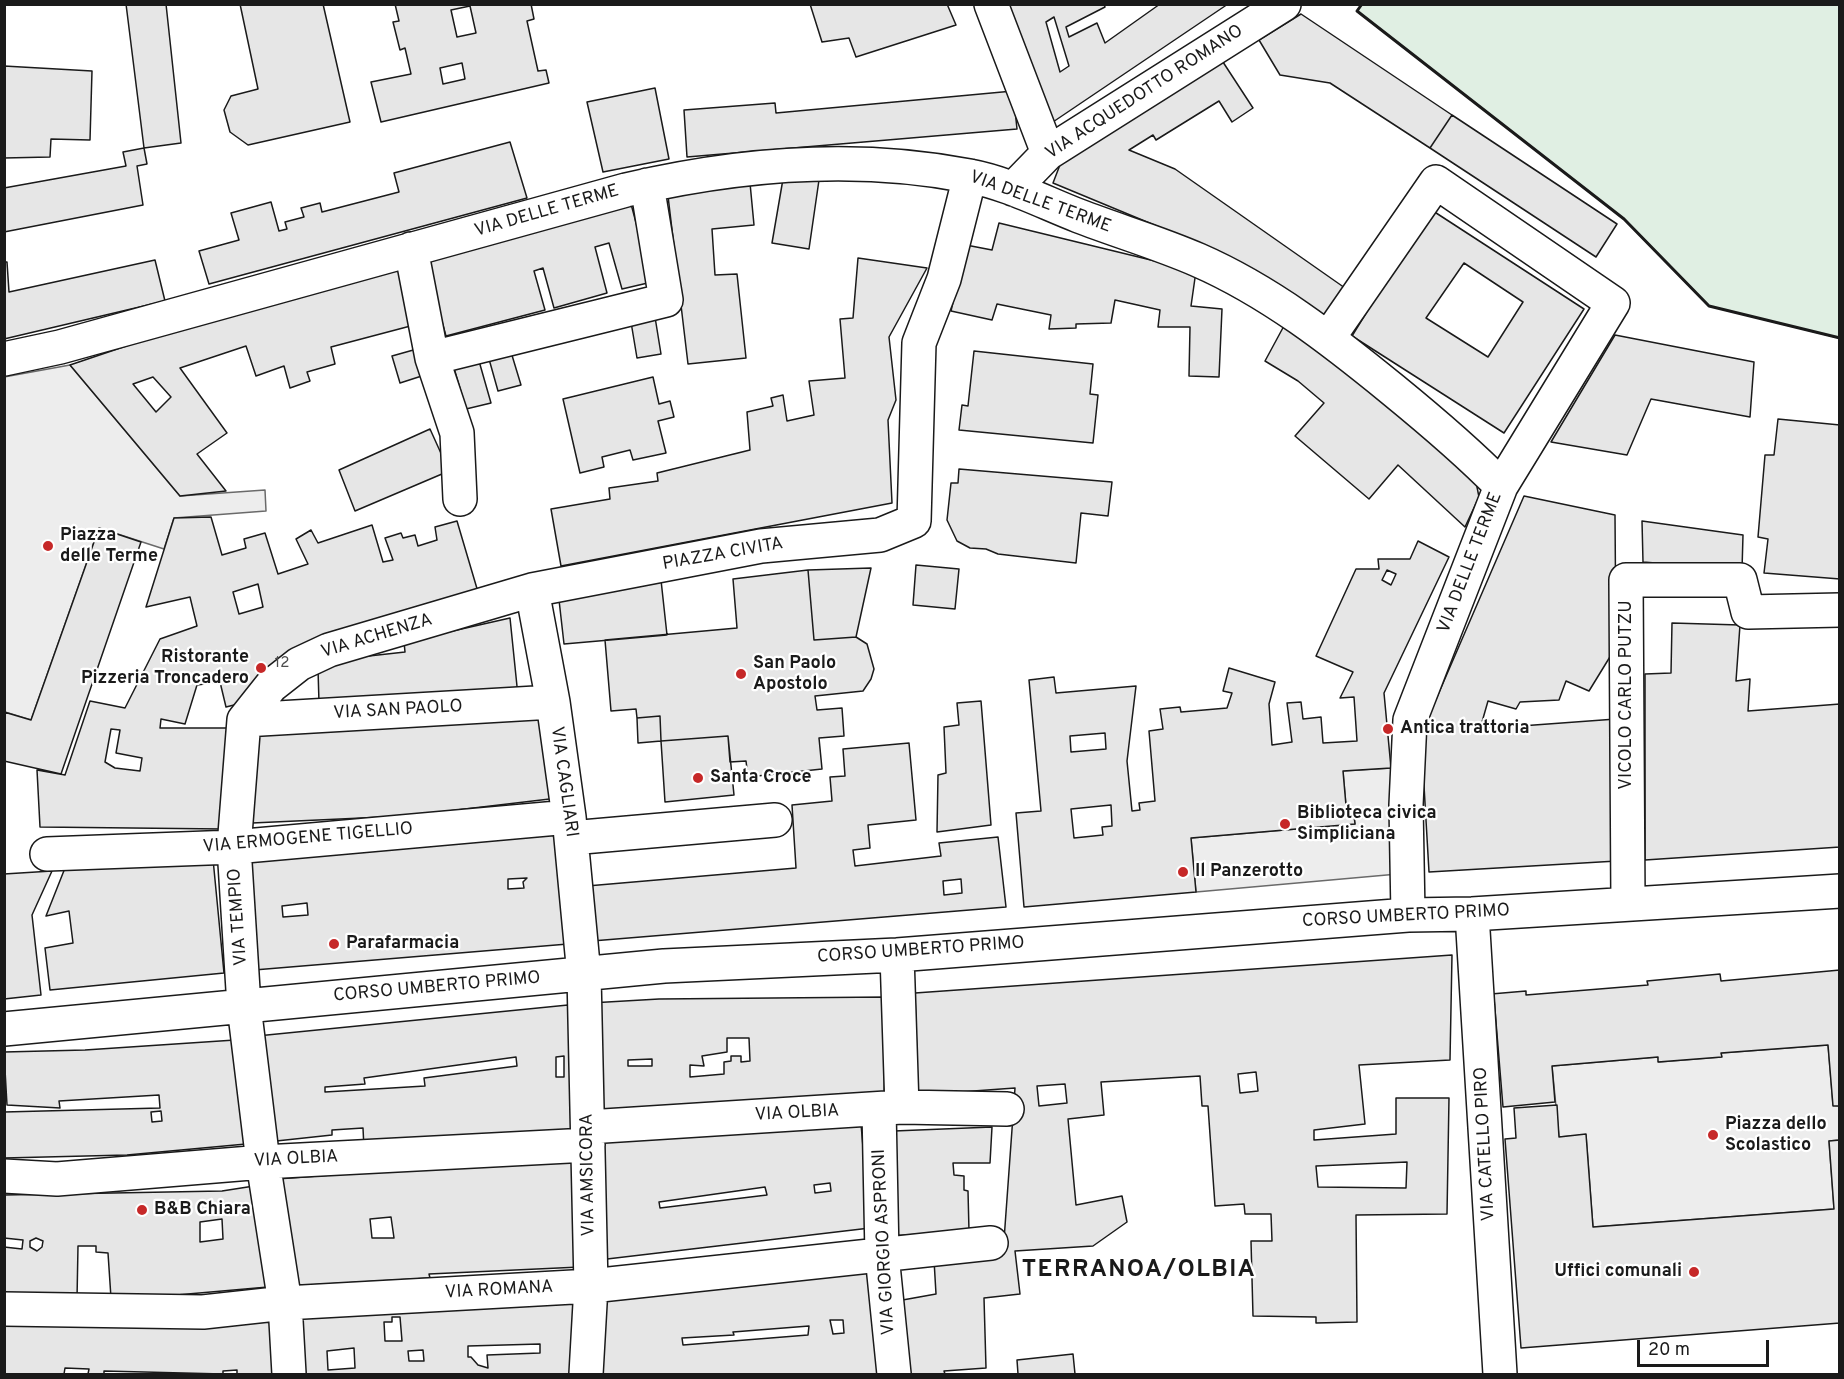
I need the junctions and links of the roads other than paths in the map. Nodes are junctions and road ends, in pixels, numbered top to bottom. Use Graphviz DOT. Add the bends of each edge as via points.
graph roads {
  1 [pos="991,4"];
  2 [pos="1284,4"];
  3 [pos="1048,153"];
  4 [pos="970,176"];
  5 [pos="647,185"];
  6 [pos="1013,189"];
  7 [pos="411,249"];
  8 [pos="1329,337"];
  9 [pos="432,358"];
  10 [pos="4,359"];
  11 [pos="1501,486"];
  12 [pos="460,499"];
  13 [pos="532,590"];
  14 [pos="1839,610"];
  15 [pos="553,702"];
  16 [pos="244,720"];
  17 [pos="775,820"];
  18 [pos="570,827"];
  19 [pos="234,847"];
  20 [pos="47,854"];
  21 [pos="1839,891"];
  22 [pos="1628,903"];
  23 [pos="1472,914"];
  24 [pos="1408,915"];
  25 [pos="897,955"];
  26 [pos="584,975"];
  27 [pos="244,1006"];
  28 [pos="4,1029"];
  29 [pos="890,1108"];
  30 [pos="1007,1109"];
  31 [pos="588,1136"];
  32 [pos="263,1162"];
  33 [pos="4,1176"];
  34 [pos="991,1243"];
  35 [pos="882,1254"];
  36 [pos="591,1286"];
  37 [pos="285,1303"];
  38 [pos="4,1309"];
  39 [pos="289,1374"];
  40 [pos="586,1374"];
  41 [pos="894,1374"];
  42 [pos="1500,1374"];
  1 -- 3 [label="street"];
  2 -- 3 [label="street, VIA ACQUEDOTTO ROMANO"];
  3 -- 6 [label="street, VIA ACQUEDOTTO ROMANO"];
  4 -- 5 [label="street, VIA DELLE TERME" via="879,165 766,167 693,174"];
  4 -- 6 [label="street, VIA DELLE TERME"];
  4 -- 13 [label="street, PIAZZA CIVITA" via="944,279 919,343 914,520 880,535 761,546"];
  5 -- 7 [label="street, VIA DELLE TERME"];
  5 -- 9 [label="street" via="666,300"];
  6 -- 8 [label="street, VIA DELLE TERME" via="1199,261"];
  7 -- 9 [label="street"];
  7 -- 10 [label="street, VIA DELLE TERME" via="60,347"];
  8 -- 11 [label="street, VIA DELLE TERME" via="1464,449"];
  8 -- 11 [label="street" via="1436,182 1613,303"];
  9 -- 12 [label="street" via="457,433"];
  11 -- 24 [label="street, VIA DELLE TERME" via="1410,720 1406,805"];
  13 -- 15 [label="street, VIA CAGLIARI"];
  13 -- 16 [label="street, VIA ACHENZA" via="329,650 299,664 271,686"];
  14 -- 22 [label="street, VICOLO CARLO PUTZU" via="1748,612 1740,580 1626,580"];
  15 -- 16 [label="street, VIA SAN PAOLO"];
  15 -- 18 [label="street, VIA CAGLIARI"];
  16 -- 19 [label="street, VIA TEMPIO"];
  17 -- 18 [label="street, VIA ERMOGENE TIGELLIO"];
  18 -- 19 [label="street, VIA ERMOGENE TIGELLIO"];
  18 -- 26 [label="street, VIA CAGLIARI"];
  19 -- 20 [label="street, VIA ERMOGENE TIGELLIO"];
  19 -- 27 [label="street, VIA TEMPIO"];
  21 -- 22 [label="street, CORSO UMBERTO PRIMO"];
  22 -- 23 [label="street, CORSO UMBERTO PRIMO"];
  23 -- 24 [label="street, CORSO UMBERTO PRIMO"];
  23 -- 42 [label="street, VIA CATELLO PIRO"];
  24 -- 25 [label="street, CORSO UMBERTO PRIMO"];
  25 -- 26 [label="street, CORSO UMBERTO PRIMO" via="664,966"];
  25 -- 29 [label="street, VIA GIORGIO ASPRONI"];
  26 -- 27 [label="street, CORSO UMBERTO PRIMO"];
  26 -- 31 [label="street, VIA AMSICORA"];
  27 -- 28 [label="street, CORSO UMBERTO PRIMO"];
  27 -- 32 [label="street, VIA TEMPIO"];
  29 -- 30 [label="street, VIA OLBIA"];
  29 -- 31 [label="street, VIA OLBIA"];
  29 -- 35 [label="street, VIA GIORGIO ASPRONI"];
  31 -- 32 [label="street, VIA OLBIA"];
  31 -- 36 [label="street, VIA AMSICORA"];
  32 -- 33 [label="street, VIA OLBIA" via="57,1179"];
  32 -- 37 [label="street, VIA TEMPIO"];
  34 -- 35 [label="street, VIA ROMANA"];
  35 -- 36 [label="street, VIA ROMANA"];
  35 -- 41 [label="street, VIA GIORGIO ASPRONI"];
  36 -- 37 [label="street, VIA ROMANA"];
  36 -- 40 [label="street, VIA AMSICORA"];
  37 -- 38 [label="street, VIA ROMANA" via="203,1312"];
  37 -- 39 [label="street, VIA TEMPIO"];
}
